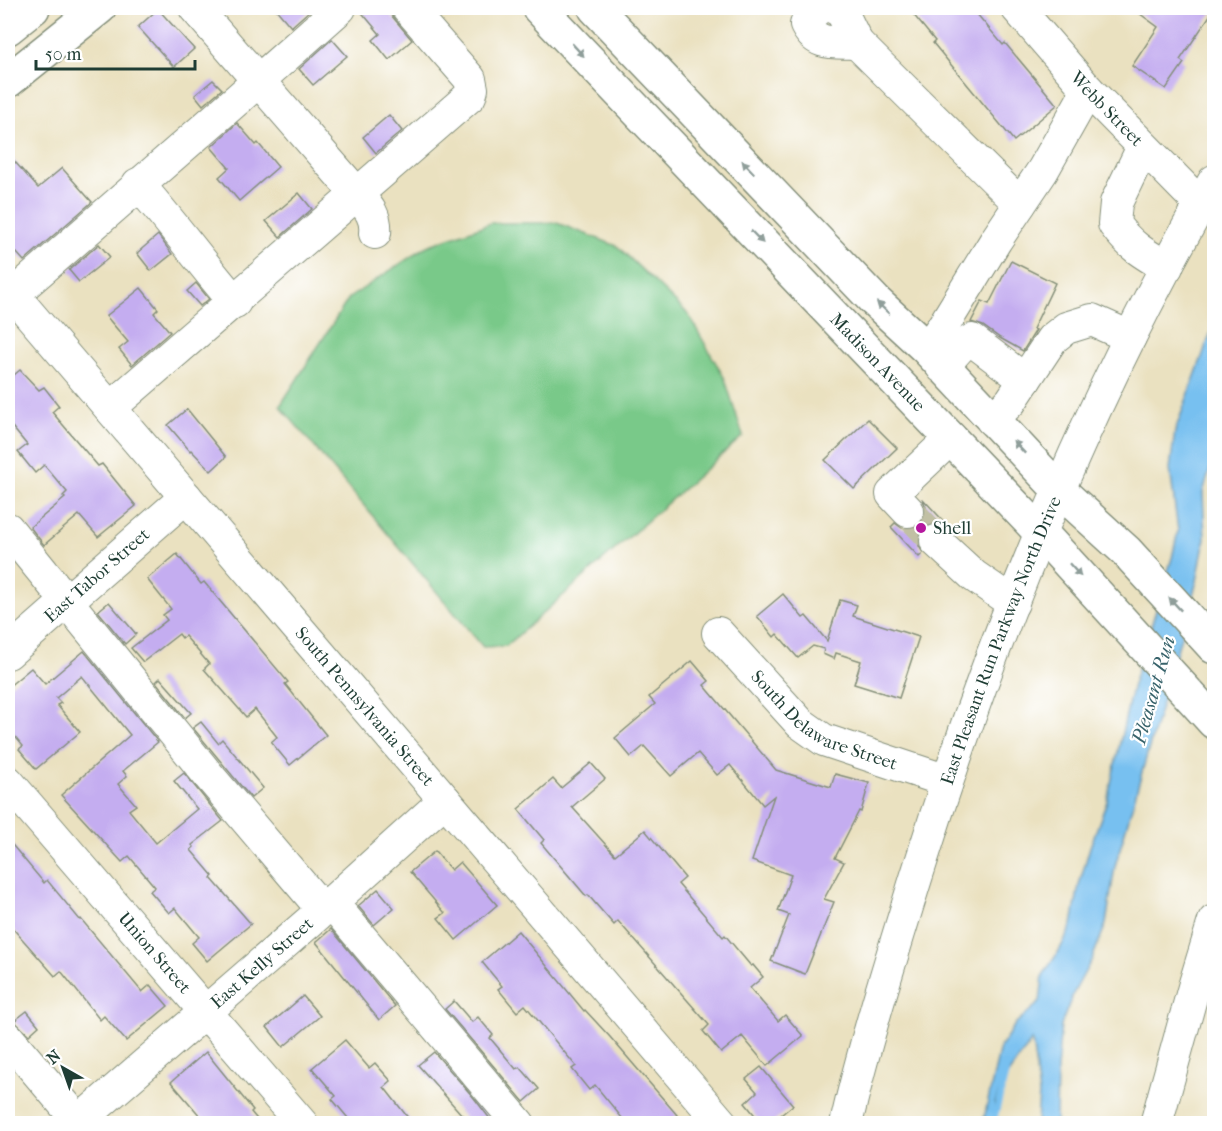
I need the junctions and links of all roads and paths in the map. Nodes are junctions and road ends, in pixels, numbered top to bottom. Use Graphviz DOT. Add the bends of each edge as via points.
graph roads {
  1 [pos="33,8"];
  2 [pos="99,8"];
  3 [pos="195,8"];
  4 [pos="340,8"];
  5 [pos="408,8"];
  6 [pos="539,8"];
  7 [pos="595,8"];
  8 [pos="819,8"];
  9 [pos="835,8"];
  10 [pos="1017,8"];
  11 [pos="8,28"];
  12 [pos="857,43"];
  13 [pos="8,81"];
  14 [pos="258,81"];
  15 [pos="1088,90"];
  16 [pos="1143,147"];
  17 [pos="138,184"];
  18 [pos="1208,193"];
  19 [pos="357,194"];
  20 [pos="1020,204"];
  21 [pos="375,233"];
  22 [pos="1167,267"];
  23 [pos="9,294"];
  24 [pos="235,302"];
  25 [pos="1130,337"];
  26 [pos="934,358"];
  27 [pos="1025,380"];
  28 [pos="110,408"];
  29 [pos="993,420"];
  30 [pos="951,438"];
  31 [pos="1059,490"];
  32 [pos="186,496"];
  33 [pos="903,508"];
  34 [pos="8,529"];
  35 [pos="1041,533"];
  36 [pos="938,545"];
  37 [pos="68,601"];
  38 [pos="1013,603"];
  39 [pos="718,633"];
  40 [pos="1215,647"];
  41 [pos="8,654"];
  42 [pos="1209,716"];
  43 [pos="947,781"];
  44 [pos="8,782"];
  45 [pos="445,800"];
  46 [pos="327,906"];
  47 [pos="1215,921"];
  48 [pos="205,1011"];
  49 [pos="8,1038"];
  50 [pos="78,1123"];
  51 [pos="302,1124"];
  52 [pos="519,1124"];
  53 [pos="722,1124"];
  54 [pos="846,1124"];
  55 [pos="1156,1124"];
  1 -- 11 [label="main road"];
  2 -- 13 [label="main road"];
  3 -- 14 [label="street"];
  4 -- 14 [label="street"];
  5 -- 19 [label="street" via="470,79 472,89 470,96"];
  6 -- 30 [label="main road, Madison Avenue, one-way"];
  26 -- 7 [label="main road, one-way"];
  8 -- 12 [label="street" via="809,16 807,25 812,36 823,41"];
  9 -- 12 [label="street" via="842,12"];
  10 -- 15 [label="street, Webb Street"];
  12 -- 20 [label="street"];
  14 -- 17 [label="street"];
  14 -- 19 [label="street"];
  15 -- 16 [label="street, Webb Street"];
  15 -- 20 [label="street"];
  16 -- 18 [label="street, Webb Street"];
  16 -- 22 [label="street" via="1116,202 1114,224 1126,241"];
  17 -- 23 [label="street"];
  17 -- 24 [label="street"];
  18 -- 22 [label="street, East Pleasant Run Parkway North Drive"];
  19 -- 21 [label="street" via="372,212"];
  19 -- 24 [label="street"];
  20 -- 26 [label="street" via="942,328"];
  22 -- 25 [label="street, East Pleasant Run Parkway North Drive"];
  23 -- 28 [label="street, South Pennsylvania Street"];
  24 -- 28 [label="street"];
  25 -- 27 [label="street" via="1092,320 1066,328 1052,339"];
  25 -- 31 [label="street, East Pleasant Run Parkway North Drive"];
  26 -- 27 [label="street" via="972,340"];
  26 -- 29 [label="main road"];
  27 -- 29 [label="street"];
  28 -- 32 [label="street, South Pennsylvania Street"];
  31 -- 29 [label="main road, one-way"];
  30 -- 33 [label="street"];
  30 -- 35 [label="main road, Madison Avenue"];
  31 -- 35 [label="street, East Pleasant Run Parkway North Drive"];
  40 -- 31 [label="main road, one-way" via="1126,551"];
  32 -- 37 [label="street, East Tabor Street"];
  32 -- 45 [label="street, South Pennsylvania Street"];
  34 -- 37 [label="street"];
  35 -- 38 [label="street, East Pleasant Run Parkway North Drive"];
  35 -- 42 [label="main road, Madison Avenue, one-way"];
  36 -- 38 [label="street"];
  37 -- 41 [label="street, East Tabor Street"];
  37 -- 46 [label="street" via="209,776"];
  38 -- 43 [label="street, East Pleasant Run Parkway North Drive"];
  39 -- 43 [label="street, South Delaware Street" via="800,723 824,740"];
  43 -- 54 [label="street, East Pleasant Run Parkway North Drive" via="894,947"];
  44 -- 48 [label="street, Union Street"];
  45 -- 46 [label="street, East Kelly Street"];
  45 -- 53 [label="street, South Pennsylvania Street"];
  46 -- 48 [label="street, East Kelly Street"];
  46 -- 52 [label="street"];
  47 -- 55 [label="street"];
  48 -- 50 [label="street, East Kelly Street"];
  48 -- 51 [label="street, Union Street"];
  49 -- 50 [label="street"];
}
